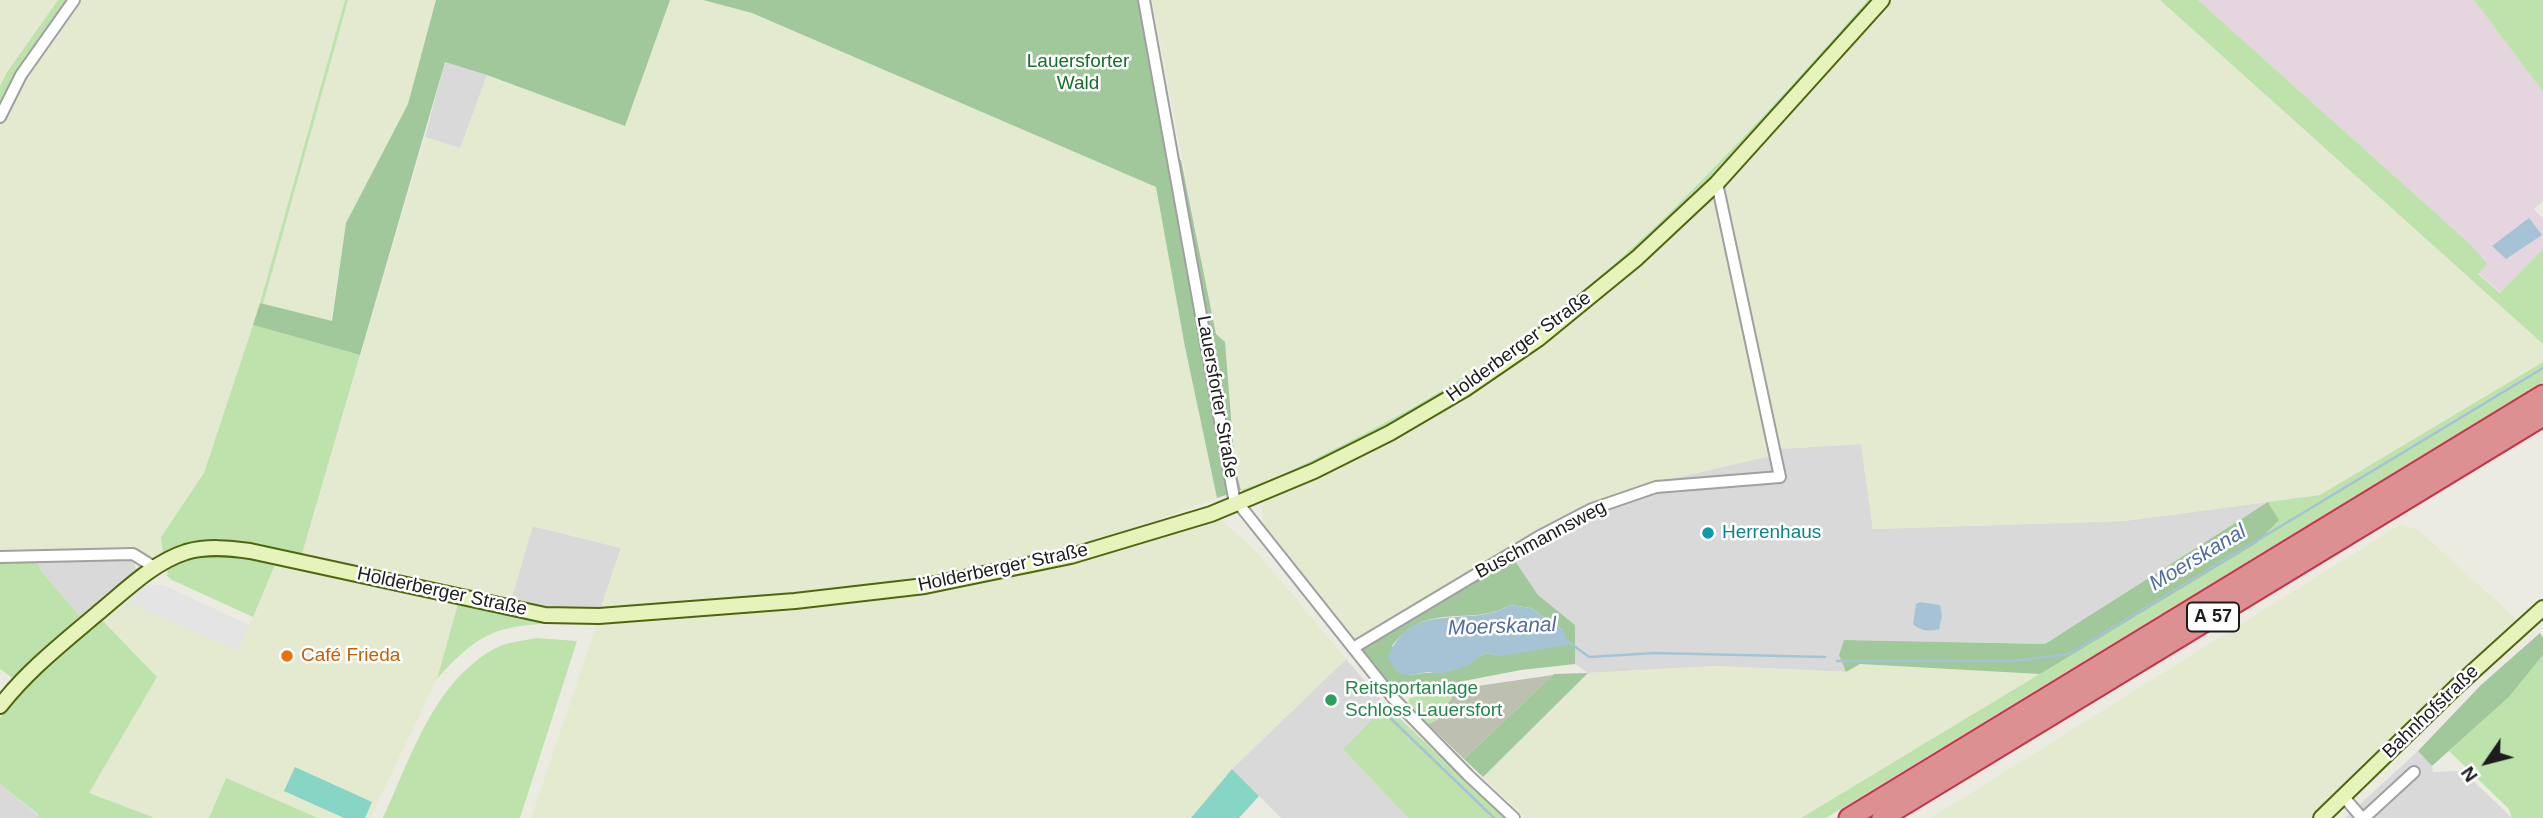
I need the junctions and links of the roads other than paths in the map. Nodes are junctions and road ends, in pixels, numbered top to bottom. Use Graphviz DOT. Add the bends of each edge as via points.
graph roads {
  1 [pos="74,0"];
  2 [pos="1144,0"];
  3 [pos="1882,0"];
  4 [pos="0,117"];
  5 [pos="1717,183"];
  6 [pos="2543,395"];
  7 [pos="2543,416"];
  8 [pos="1239,504"];
  9 [pos="0,557"];
  10 [pos="154,567"];
  11 [pos="2543,608"];
  12 [pos="1353,648"];
  13 [pos="0,706"];
  14 [pos="2414,772"];
  15 [pos="2343,796"];
  16 [pos="1514,818"];
  17 [pos="1849,818"];
  18 [pos="1882,818"];
  19 [pos="2321,818"];
  20 [pos="2362,818"];
  1 -- 4 [label="street" via="21,75"];
  2 -- 8 [label="street, Lauersforter Straße" via="1234,498"];
  3 -- 5 [label="main road, Holderberger Straße"];
  5 -- 8 [label="main road, Holderberger Straße" via="1588,299 1492,370 1390,433"];
  5 -- 12 [label="street, Buschmannsweg" via="1780,477 1656,487 1592,509"];
  6 -- 17 [label="highway, A 57"];
  7 -- 18 [label="highway, A 57"];
  8 -- 10 [label="main road, Holderberger Straße" via="1071,556 925,586 599,616 545,615 225,548 183,553"];
  8 -- 12 [label="street, Lauersforter Straße"];
  9 -- 10 [label="street" via="133,554"];
  10 -- 13 [label="main road, Holderberger Straße" via="37,666"];
  11 -- 15 [label="main road, Bahnhofstraße"];
  12 -- 16 [label="street, Lauersforter Straße" via="1393,698"];
  14 -- 20 [label="street"];
  15 -- 19 [label="main road, Bahnhofstraße"];
  15 -- 20 [label="street"];
}
